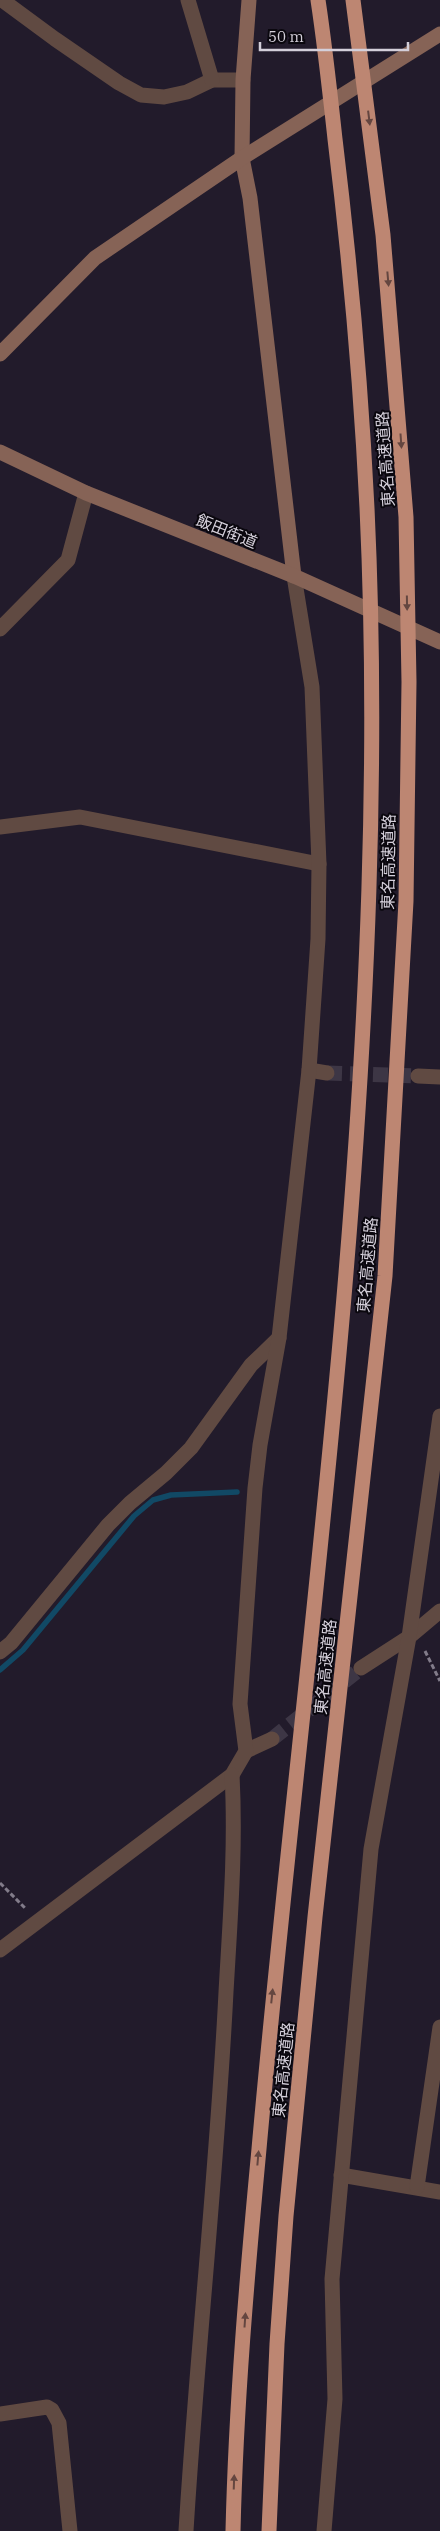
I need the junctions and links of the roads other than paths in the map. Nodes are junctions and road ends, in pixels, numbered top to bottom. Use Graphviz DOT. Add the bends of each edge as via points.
graph roads {
  1 [pos="2,0"];
  2 [pos="188,0"];
  3 [pos="249,0"];
  4 [pos="318,0"];
  5 [pos="353,0"];
  6 [pos="440,34"];
  7 [pos="212,80"];
  8 [pos="244,80"];
  9 [pos="242,158"];
  10 [pos="0,354"];
  11 [pos="0,452"];
  12 [pos="86,493"];
  13 [pos="294,576"];
  14 [pos="0,629"];
  15 [pos="440,642"];
  16 [pos="0,827"];
  17 [pos="320,864"];
  18 [pos="309,1070"];
  19 [pos="328,1073"];
  20 [pos="418,1076"];
  21 [pos="440,1077"];
  22 [pos="280,1338"];
  23 [pos="440,1416"];
  24 [pos="440,1611"];
  25 [pos="409,1637"];
  26 [pos="0,1652"];
  27 [pos="361,1668"];
  28 [pos="272,1739"];
  29 [pos="246,1751"];
  30 [pos="232,1775"];
  31 [pos="0,1950"];
  32 [pos="440,2027"];
  33 [pos="340,2175"];
  34 [pos="418,2187"];
  35 [pos="440,2192"];
  36 [pos="440,2204"];
  37 [pos="0,2414"];
  38 [pos="70,2531"];
  39 [pos="186,2531"];
  40 [pos="233,2531"];
  41 [pos="270,2531"];
  42 [pos="324,2531"];
  1 -- 7 [label="street" via="119,83 141,95 164,97 187,92"];
  2 -- 7 [label="street"];
  3 -- 8 [label="street"];
  40 -- 4 [label="highway, 東名高速道路, one-way" via="251,2235 272,2000 346,1273 359,1096 368,899 372,681 366,484 347,238"];
  5 -- 41 [label="highway, 東名高速道路, one-way" via="384,244 406,517 409,682 406,901 385,1276 287,2206 277,2344"];
  6 -- 9 [label="street"];
  7 -- 8 [label="street"];
  8 -- 9 [label="street"];
  9 -- 10 [label="street" via="95,258"];
  9 -- 13 [label="street" via="250,198"];
  11 -- 12 [label="street, 飯田街道"];
  12 -- 13 [label="street, 飯田街道"];
  12 -- 14 [label="street" via="68,560"];
  13 -- 15 [label="street, 飯田街道"];
  13 -- 17 [label="street" via="312,687"];
  16 -- 17 [label="street" via="80,817"];
  17 -- 18 [label="street"];
  18 -- 19 [label="street"];
  18 -- 22 [label="street"];
  20 -- 21 [label="street"];
  22 -- 26 [label="street" via="251,1365 191,1448 108,1525 11,1644"];
  22 -- 29 [label="street" via="255,1488 240,1704"];
  23 -- 25 [label="street"];
  24 -- 25 [label="street"];
  25 -- 27 [label="street"];
  25 -- 33 [label="street" via="372,1849"];
  28 -- 29 [label="street"];
  29 -- 30 [label="street"];
  30 -- 31 [label="street"];
  30 -- 39 [label="street" via="221,2102 193,2413"];
  32 -- 34 [label="street"];
  33 -- 34 [label="street"];
  33 -- 42 [label="street" via="332,2279 335,2399"];
  34 -- 35 [label="street"];
  34 -- 36 [label="street"];
  37 -- 38 [label="street" via="47,2407 56,2415"];
}
